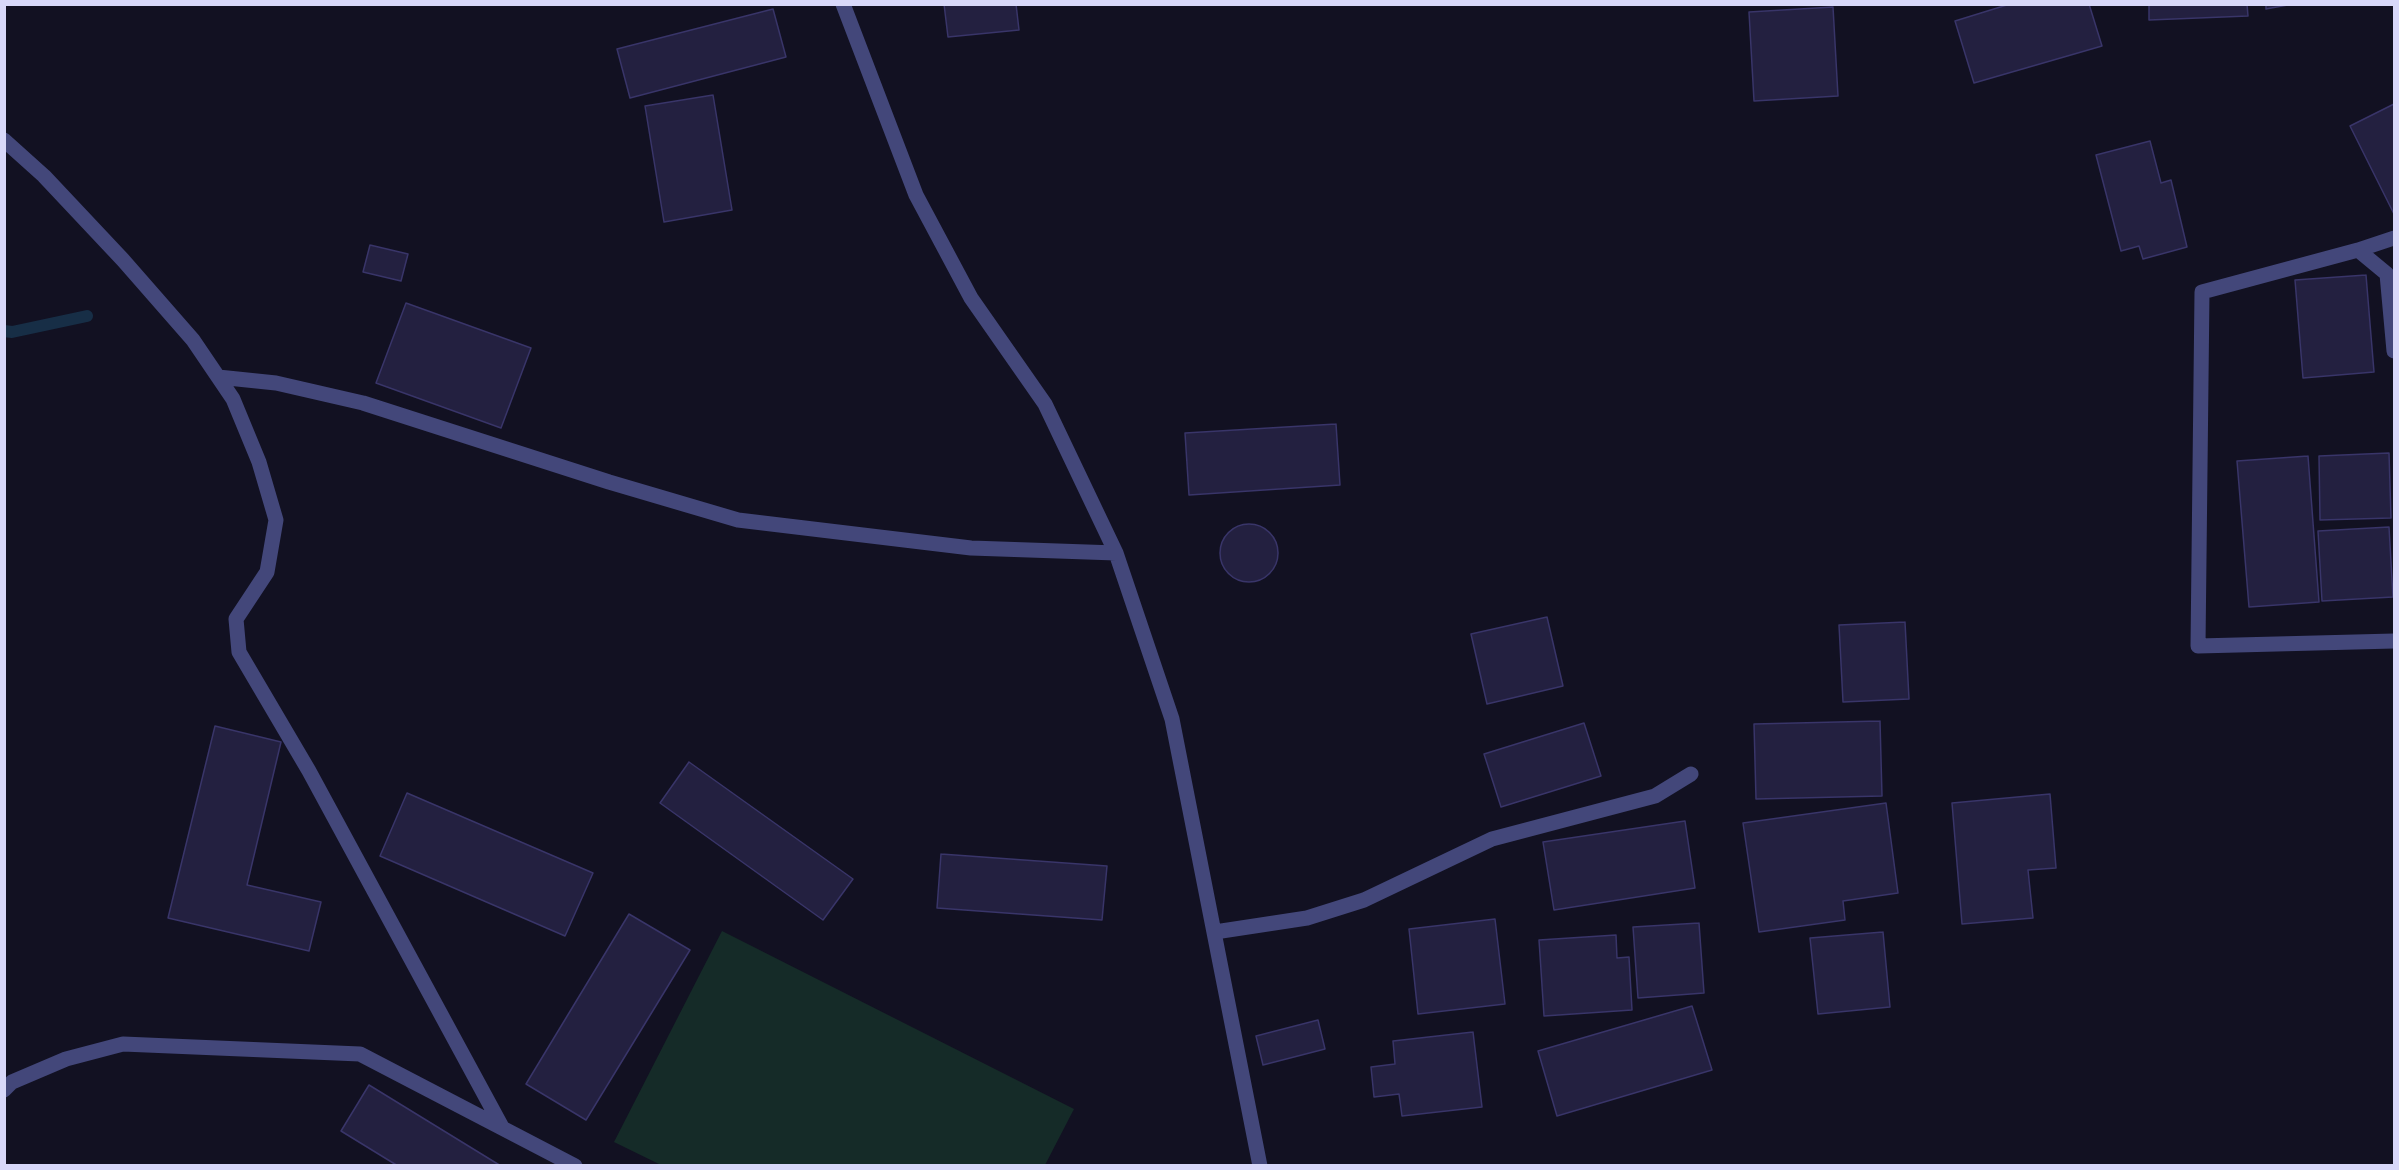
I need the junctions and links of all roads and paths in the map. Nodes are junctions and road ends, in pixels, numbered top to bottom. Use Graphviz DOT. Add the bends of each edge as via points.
graph roads {
  1 [pos="843,4"];
  2 [pos="4,140"];
  3 [pos="2394,238"];
  4 [pos="2358,250"];
  5 [pos="2394,351"];
  6 [pos="218,378"];
  7 [pos="1116,553"];
  8 [pos="2394,641"];
  9 [pos="1691,774"];
  10 [pos="1215,932"];
  11 [pos="4,1090"];
  12 [pos="502,1127"];
  13 [pos="1258,1159"];
  14 [pos="575,1166"];
  15 [pos="1246,1166"];
  1 -- 7 [label="street" via="916,195 971,298 1045,404"];
  2 -- 6 [label="street" via="44,176 123,260 193,340"];
  3 -- 4 [label="street"];
  4 -- 5 [label="street" via="2387,274"];
  4 -- 8 [label="street" via="2202,292 2198,646"];
  6 -- 7 [label="street" via="276,382 363,403 738,520 971,548"];
  6 -- 12 [label="street" via="242,420 276,520 267,572 236,618 238,652 309,771"];
  7 -- 10 [label="street" via="1172,719"];
  9 -- 10 [label="street" via="1655,796 1492,840 1364,900 1307,918"];
  10 -- 13 [label="street"];
  11 -- 12 [label="street" via="12,1082 66,1059 123,1044 360,1054"];
  12 -- 14 [label="street"];
  13 -- 15 [label="street"];
}
